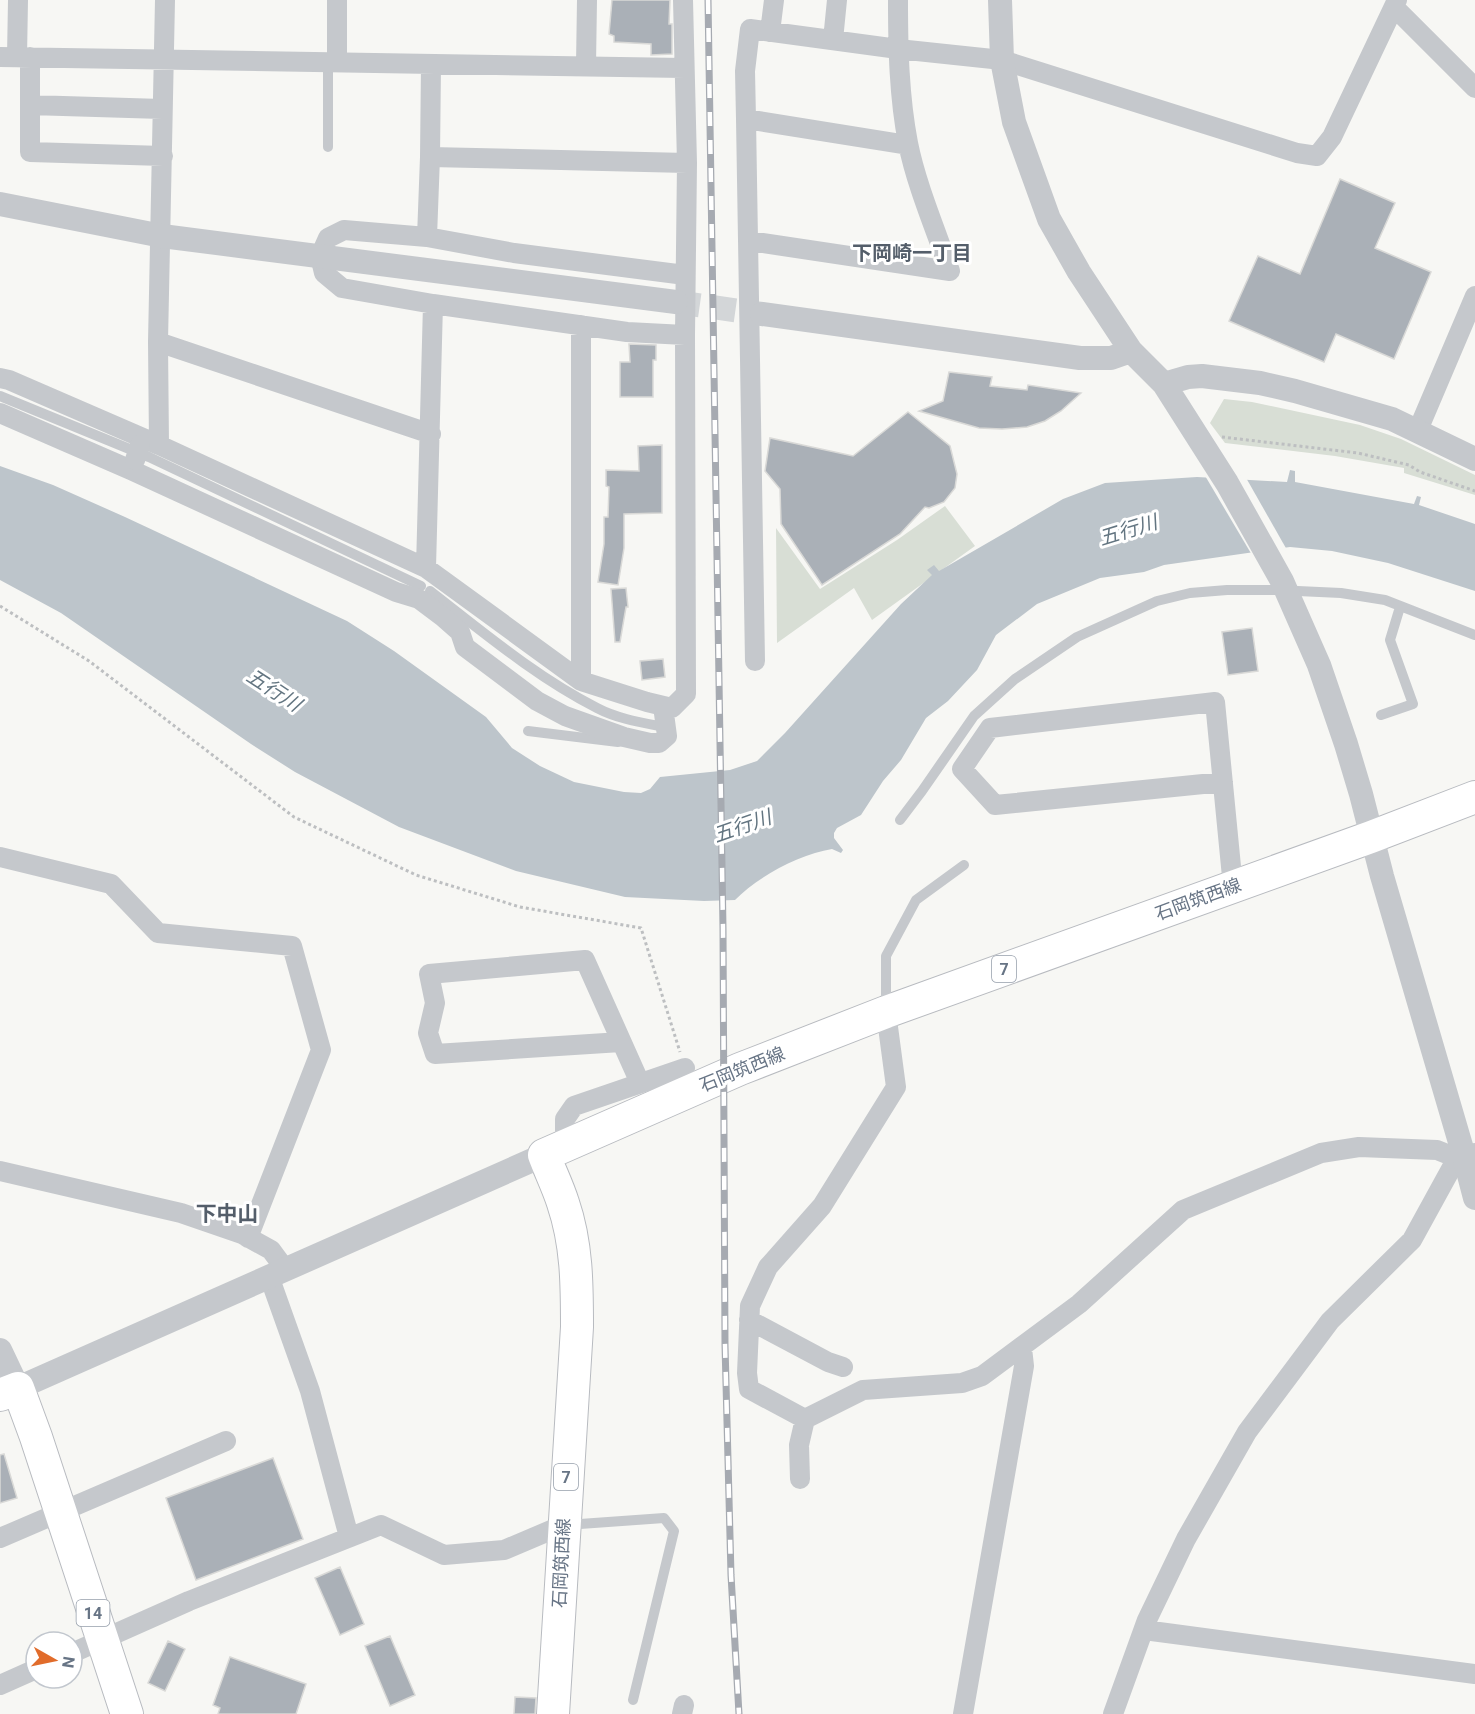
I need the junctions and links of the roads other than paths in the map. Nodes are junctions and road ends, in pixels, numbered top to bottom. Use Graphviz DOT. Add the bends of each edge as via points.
graph roads {
  1 [pos="18,0"];
  2 [pos="165,0"];
  3 [pos="337,0"];
  4 [pos="587,0"];
  5 [pos="683,0"];
  6 [pos="774,0"];
  7 [pos="837,0"];
  8 [pos="898,0"];
  9 [pos="1000,0"];
  10 [pos="1396,4"];
  11 [pos="770,32"];
  12 [pos="833,40"];
  13 [pos="898,49"];
  14 [pos="16,57"];
  15 [pos="164,60"];
  16 [pos="1002,60"];
  17 [pos="332,61"];
  18 [pos="431,64"];
  19 [pos="586,65"];
  20 [pos="684,68"];
  21 [pos="1474,87"];
  22 [pos="30,105"];
  23 [pos="162,109"];
  24 [pos="746,119"];
  25 [pos="908,145"];
  26 [pos="328,147"];
  27 [pos="163,156"];
  28 [pos="430,157"];
  29 [pos="687,164"];
  30 [pos="0,204"];
  31 [pos="162,236"];
  32 [pos="427,237"];
  33 [pos="749,241"];
  34 [pos="320,256"];
  35 [pos="685,275"];
  36 [pos="1475,296"];
  37 [pos="676,302"];
  38 [pos="434,304"];
  39 [pos="762,314"];
  40 [pos="581,325"];
  41 [pos="685,335"];
  42 [pos="158,342"];
  43 [pos="1131,351"];
  44 [pos="0,378"];
  45 [pos="1164,384"];
  46 [pos="0,396"];
  47 [pos="0,413"];
  48 [pos="1418,430"];
  49 [pos="431,434"];
  50 [pos="142,452"];
  51 [pos="1475,459"];
  52 [pos="428,585"];
  53 [pos="1284,586"];
  54 [pos="1400,607"];
  55 [pos="1475,635"];
  56 [pos="755,661"];
  57 [pos="581,681"];
  58 [pos="663,706"];
  59 [pos="1381,715"];
  60 [pos="659,726"];
  61 [pos="528,731"];
  62 [pos="643,742"];
  63 [pos="1222,782"];
  64 [pos="1475,797"];
  65 [pos="900,819"];
  66 [pos="1371,837"];
  67 [pos="0,857"];
  68 [pos="964,865"];
  69 [pos="1233,886"];
  70 [pos="886,1012"];
  71 [pos="621,1042"];
  72 [pos="685,1068"];
  73 [pos="640,1083"];
  74 [pos="554,1150"];
  75 [pos="1465,1155"];
  76 [pos="0,1171"];
  77 [pos="1475,1198"];
  78 [pos="248,1238"];
  79 [pos="277,1272"];
  80 [pos="749,1320"];
  81 [pos="1022,1348"];
  82 [pos="0,1350"];
  83 [pos="843,1367"];
  84 [pos="9,1392"];
  85 [pos="805,1419"];
  86 [pos="226,1441"];
  87 [pos="800,1479"];
  88 [pos="60,1512"];
  89 [pos="563,1525"];
  90 [pos="349,1537"];
  91 [pos="0,1538"];
  92 [pos="1144,1630"];
  93 [pos="102,1640"];
  94 [pos="84,1648"];
  95 [pos="24,1674"];
  96 [pos="1475,1674"];
  97 [pos="0,1685"];
  98 [pos="633,1700"];
  99 [pos="127,1714"];
  100 [pos="553,1714"];
  101 [pos="963,1714"];
  102 [pos="1113,1714"];
  1 -- 14 [label="street"];
  2 -- 15 [label="street"];
  3 -- 17 [label="street"];
  4 -- 19 [label="street"];
  5 -- 20 [label="street"];
  6 -- 11 [label="street"];
  7 -- 12 [label="street"];
  8 -- 13 [label="street"];
  9 -- 16 [label="street"];
  10 -- 16 [label="street" via="1332,137 1317,156"];
  10 -- 21 [label="street"];
  11 -- 12 [label="street"];
  11 -- 24 [label="street" via="750,29 745,71"];
  12 -- 13 [label="street"];
  13 -- 16 [label="street"];
  13 -- 25 [label="street"];
  14 -- 15 [label="street"];
  14 -- 22 [label="street"];
  15 -- 17 [label="street"];
  15 -- 23 [label="street"];
  16 -- 43 [label="street" via="1014,122 1049,219"];
  17 -- 18 [label="street"];
  17 -- 26 [label="lane"];
  18 -- 19 [label="street"];
  18 -- 28 [label="street"];
  19 -- 20 [label="street"];
  20 -- 29 [label="street"];
  22 -- 23 [label="street"];
  22 -- 27 [label="street" via="30,152"];
  23 -- 27 [label="street"];
  24 -- 25 [label="street"];
  24 -- 33 [label="street"];
  25 -- 33 [label="street" via="950,271"];
  27 -- 31 [label="street"];
  28 -- 29 [label="street"];
  28 -- 32 [label="street"];
  29 -- 35 [label="street"];
  30 -- 31 [label="street"];
  31 -- 34 [label="street"];
  31 -- 42 [label="street"];
  32 -- 34 [label="street" via="344,230 328,238"];
  32 -- 35 [label="street" via="514,253"];
  33 -- 56 [label="street"];
  34 -- 37 [label="street"];
  34 -- 38 [label="street" via="324,273 342,288"];
  35 -- 41 [label="street"];
  36 -- 48 [label="street"];
  38 -- 40 [label="street"];
  38 -- 49 [label="street"];
  39 -- 43 [label="street" via="1088,359 1111,358"];
  40 -- 41 [label="street"];
  40 -- 57 [label="street"];
  41 -- 58 [label="street" via="686,694 672,708"];
  42 -- 49 [label="street"];
  42 -- 50 [label="street"];
  43 -- 45 [label="street"];
  44 -- 50 [label="street"];
  45 -- 48 [label="street" via="1202,376 1260,383 1350,406"];
  45 -- 53 [label="street" via="1211,439"];
  46 -- 52 [label="lane" via="122,445"];
  47 -- 50 [label="street"];
  48 -- 51 [label="street"];
  49 -- 52 [label="street"];
  50 -- 52 [label="street"];
  50 -- 52 [label="street" via="396,592"];
  52 -- 57 [label="street"];
  52 -- 60 [label="lane" via="524,663 574,695 625,719"];
  52 -- 62 [label="street" via="443,616 460,632 465,647 537,701 565,716"];
  53 -- 54 [label="lane" via="1384,600"];
  53 -- 65 [label="lane" via="1190,592 1157,601 1077,637 1015,679 974,716"];
  53 -- 66 [label="street" via="1346,744"];
  54 -- 55 [label="lane"];
  54 -- 59 [label="lane" via="1390,640 1413,704"];
  57 -- 58 [label="street"];
  58 -- 62 [label="street" via="667,735 659,742"];
  61 -- 62 [label="lane"];
  63 -- 63 [label="street" via="1215,702 990,728 962,769 995,805"];
  63 -- 69 [label="street"];
  64 -- 66 [label="main road, 石岡筑西線 / 7"];
  66 -- 69 [label="main road, 石岡筑西線 / 7"];
  66 -- 75 [label="street"];
  67 -- 78 [label="street" via="111,884 158,933 292,946 321,1050"];
  68 -- 70 [label="lane" via="916,900 886,956"];
  69 -- 70 [label="main road, 石岡筑西線 / 7"];
  70 -- 74 [label="main road, 石岡筑西線 / 7" via="740,1069"];
  70 -- 80 [label="street" via="896,1087 822,1206 768,1267 750,1306"];
  71 -- 71 [label="street" via="585,960 429,974 435,1003 428,1033 435,1054"];
  71 -- 73 [label="street"];
  72 -- 73 [label="street"];
  73 -- 74 [label="street" via="574,1106"];
  74 -- 79 [label="street"];
  74 -- 89 [label="main road, 石岡筑西線 / 7" via="578,1279"];
  75 -- 77 [label="street"];
  75 -- 81 [label="street" via="1437,1150 1341,1148 1183,1210 1079,1304"];
  75 -- 92 [label="street" via="1412,1240 1330,1321 1247,1432 1186,1539"];
  76 -- 78 [label="street" via="181,1213"];
  78 -- 79 [label="street" via="271,1250"];
  79 -- 84 [label="street"];
  79 -- 90 [label="street"];
  80 -- 83 [label="street"];
  80 -- 85 [label="street" via="749,1389"];
  81 -- 85 [label="street" via="982,1376 962,1383 864,1390"];
  81 -- 101 [label="street" via="1024,1366"];
  82 -- 84 [label="street"];
  84 -- 88 [label="main road, 14" via="30,1419"];
  85 -- 87 [label="street" via="799,1445"];
  86 -- 88 [label="street"];
  88 -- 91 [label="street"];
  88 -- 93 [label="main road, 14"];
  89 -- 90 [label="street" via="504,1550 444,1555 381,1525"];
  89 -- 98 [label="lane" via="664,1518 674,1531"];
  89 -- 100 [label="main road, 石岡筑西線 / 7"];
  90 -- 93 [label="street"];
  92 -- 96 [label="street"];
  92 -- 102 [label="street"];
  93 -- 94 [label="street"];
  93 -- 99 [label="main road, 14"];
  95 -- 97 [label="street"];
}
